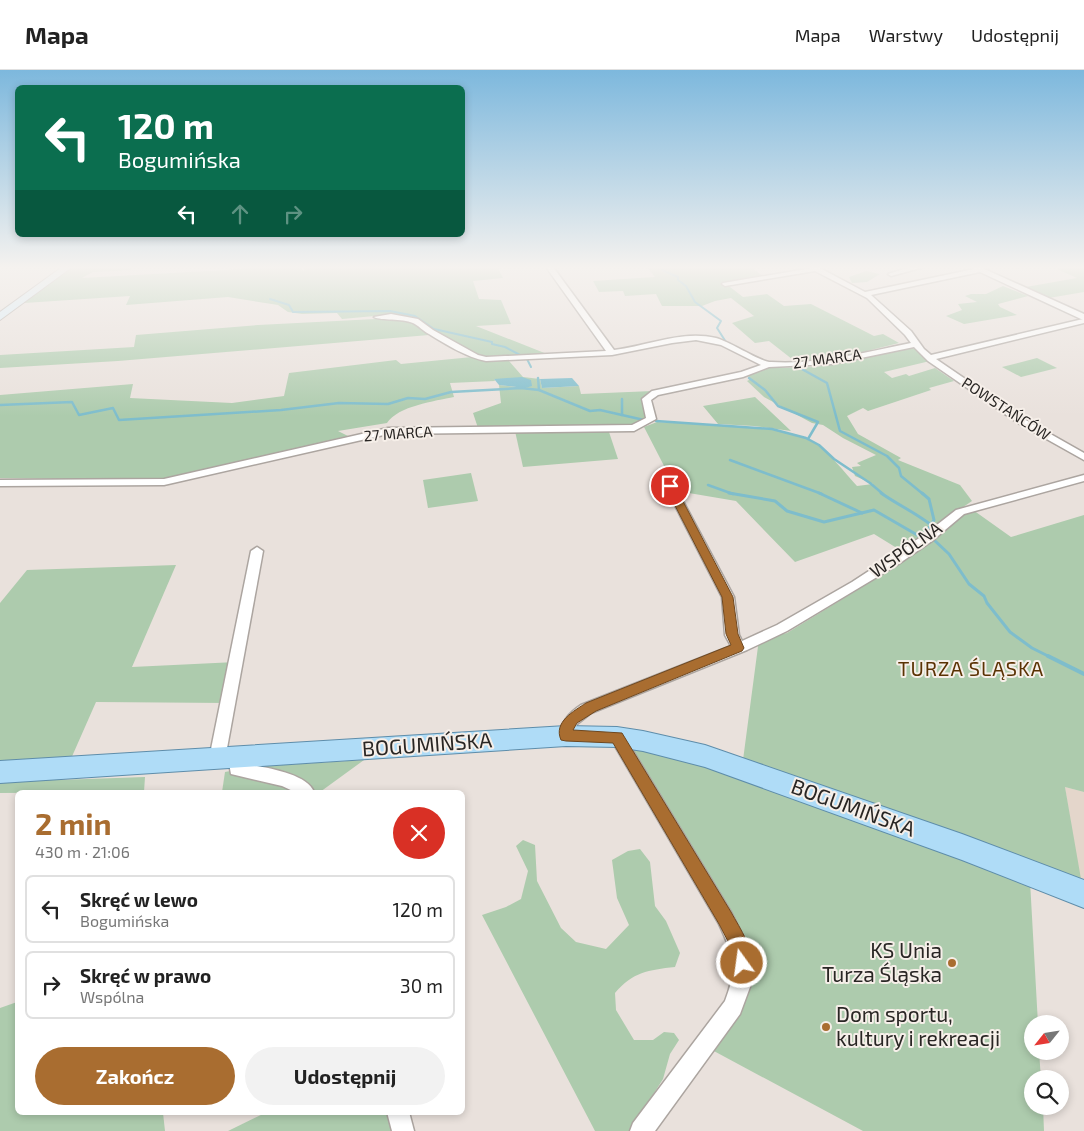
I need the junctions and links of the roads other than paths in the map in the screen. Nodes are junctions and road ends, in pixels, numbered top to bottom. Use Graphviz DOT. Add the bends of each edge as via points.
graph roads {
  1 [pos="378,317"];
  2 [pos="385,317"];
  3 [pos="394,317"];
  4 [pos="585,317"];
  5 [pos="890,317"];
  6 [pos="1084,321"];
  7 [pos="915,344"];
  8 [pos="612,353"];
  9 [pos="930,358"];
  10 [pos="768,365"];
  11 [pos="1084,458"];
  12 [pos="1084,478"];
  13 [pos="0,482"];
  14 [pos="670,486"];
  15 [pos="257,551"];
  16 [pos="738,648"];
  17 [pos="566,736"];
  18 [pos="617,738"];
  19 [pos="226,759"];
  20 [pos="0,772"];
  21 [pos="303,790"];
  22 [pos="1084,894"];
  23 [pos="399,1115"];
  24 [pos="403,1131"];
  25 [pos="641,1131"];
  1 -- 2 [label="street, 27 MARCA"];
  3 -- 8 [label="street, 27 MARCA" via="415,321 476,357 486,359"];
  4 -- 8 [label="street"];
  5 -- 7 [label="street, POWSTAŃCÓW"];
  6 -- 9 [label="street, POWSTAŃCÓW"];
  7 -- 9 [label="street, POWSTAŃCÓW"];
  7 -- 10 [label="street, 27 MARCA" via="832,362"];
  8 -- 10 [label="street, 27 MARCA" via="697,338 726,345"];
  9 -- 11 [label="street, POWSTAŃCÓW" via="1021,421"];
  10 -- 13 [label="street, 27 MARCA" via="649,396 646,399 651,419 634,428 388,431 164,482"];
  12 -- 16 [label="street, WSPÓLNA" via="960,512 930,537 879,570 782,628"];
  14 -- 16 [label="street" via="728,597 732,634"];
  15 -- 19 [label="street"];
  16 -- 17 [label="street, WSPÓLNA" via="591,707 572,719 566,728"];
  17 -- 18 [label="main road, BOGUMIŃSKA"];
  17 -- 19 [label="main road, BOGUMIŃSKA"];
  18 -- 22 [label="main road, BOGUMIŃSKA" via="705,756"];
  18 -- 25 [label="street" via="729,926 740,948 743,978 733,1007"];
  19 -- 20 [label="main road, BOGUMIŃSKA"];
  19 -- 21 [label="street" via="237,769 283,780"];
  23 -- 24 [label="street"];
}
